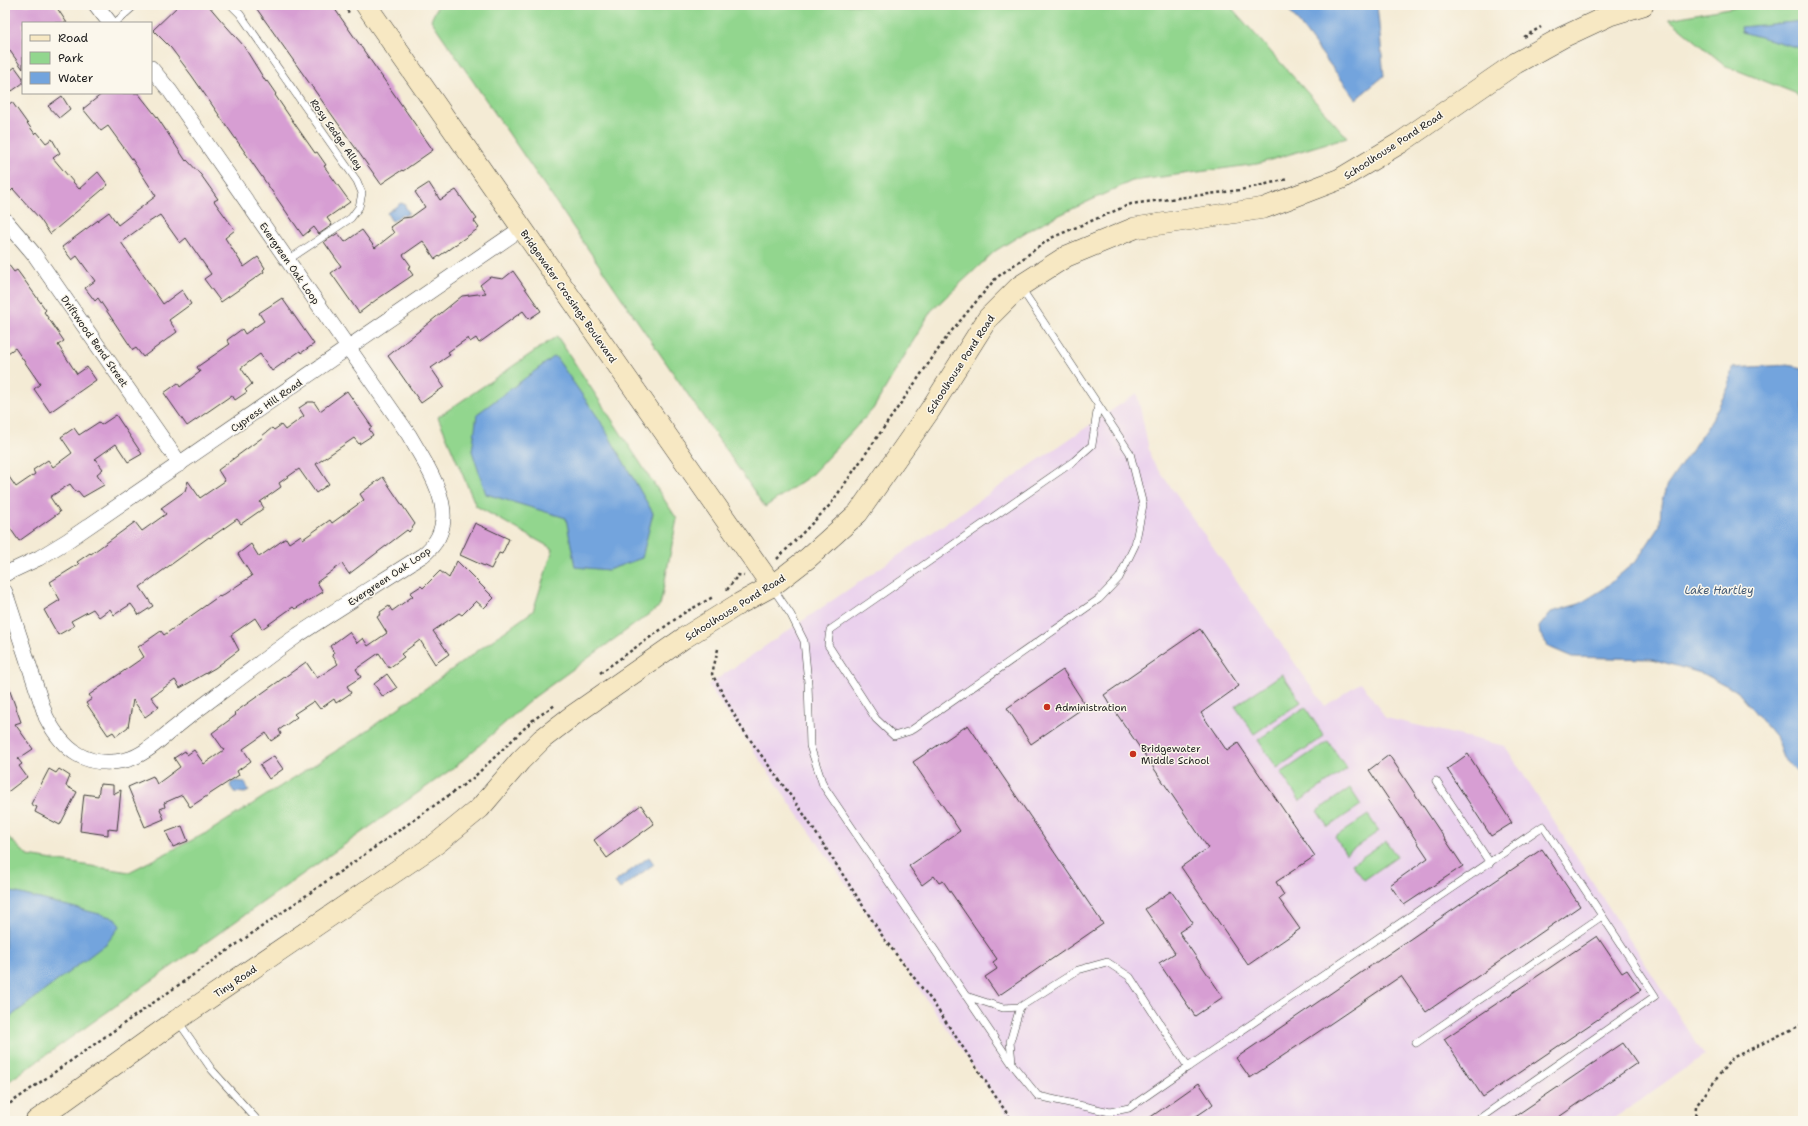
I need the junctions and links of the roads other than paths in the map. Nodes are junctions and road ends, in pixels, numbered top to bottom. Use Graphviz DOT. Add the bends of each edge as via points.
graph roads {
  1 [pos="96,5"];
  2 [pos="135,5"];
  3 [pos="231,5"];
  4 [pos="366,5"];
  5 [pos="1642,5"];
  6 [pos="109,22"];
  7 [pos="116,22"];
  8 [pos="152,69"];
  9 [pos="5,220"];
  10 [pos="522,228"];
  11 [pos="288,260"];
  12 [pos="1020,286"];
  13 [pos="348,347"];
  14 [pos="1098,405"];
  15 [pos="180,464"];
  16 [pos="5,574"];
  17 [pos="766,578"];
  18 [pos="5,592"];
  19 [pos="1436,781"];
  20 [pos="436,844"];
  21 [pos="1490,862"];
  22 [pos="1602,916"];
  23 [pos="966,996"];
  24 [pos="1020,1007"];
  25 [pos="177,1020"];
  26 [pos="1416,1043"];
  27 [pos="1012,1064"];
  28 [pos="1188,1067"];
  29 [pos="36,1121"];
  30 [pos="258,1121"];
  31 [pos="1476,1121"];
  1 -- 6 [label="street"];
  2 -- 7 [label="lane"];
  3 -- 11 [label="lane, Rosy Sedge Alley" via="357,181 362,193 359,207 351,218"];
  4 -- 10 [label="street, Bridgewater Crossings Boulevard"];
  5 -- 12 [label="street, Schoolhouse Pond Road" via="1563,37 1523,60 1400,143 1340,179 1264,208 1135,228 1066,256"];
  8 -- 11 [label="street, Evergreen Oak Loop" via="170,91"];
  9 -- 15 [label="street, Driftwood Bend Street" via="34,254"];
  10 -- 13 [label="street, Cypress Hill Road"];
  10 -- 17 [label="street, Bridgewater Crossings Boulevard"];
  11 -- 13 [label="street, Evergreen Oak Loop"];
  12 -- 14 [label="lane"];
  12 -- 17 [label="street, Schoolhouse Pond Road" via="988,318 930,410 858,513 808,558"];
  13 -- 15 [label="street, Cypress Hill Road"];
  13 -- 18 [label="street, Evergreen Oak Loop" via="409,435 443,504 442,532 434,546 423,555 298,636 144,752 128,760 111,762 78,755 63,744 54,733 46,717"];
  14 -- 14 [label="lane" via="1092,445 1074,461 830,630 828,645 876,719 894,736 910,731 1092,604 1119,578 1135,545 1143,505 1130,453"];
  15 -- 16 [label="street, Cypress Hill Road" via="67,541"];
  17 -- 20 [label="street, Schoolhouse Pond Road" via="737,605 684,638 542,739 480,808"];
  17 -- 23 [label="lane" via="804,641 810,746 823,785"];
  19 -- 21 [label="lane"];
  20 -- 25 [label="street, Tiny Road"];
  21 -- 22 [label="lane" via="1543,826"];
  21 -- 28 [label="lane"];
  22 -- 26 [label="lane"];
  22 -- 31 [label="lane" via="1655,996"];
  23 -- 24 [label="lane" via="1003,1008"];
  23 -- 27 [label="lane"];
  24 -- 27 [label="lane" via="1010,1042"];
  24 -- 28 [label="lane" via="1078,970 1106,962 1130,977"];
  25 -- 29 [label="street, Tiny Road"];
  25 -- 30 [label="lane" via="212,1070"];
  27 -- 28 [label="lane" via="1038,1096 1110,1112 1129,1108"];
}
